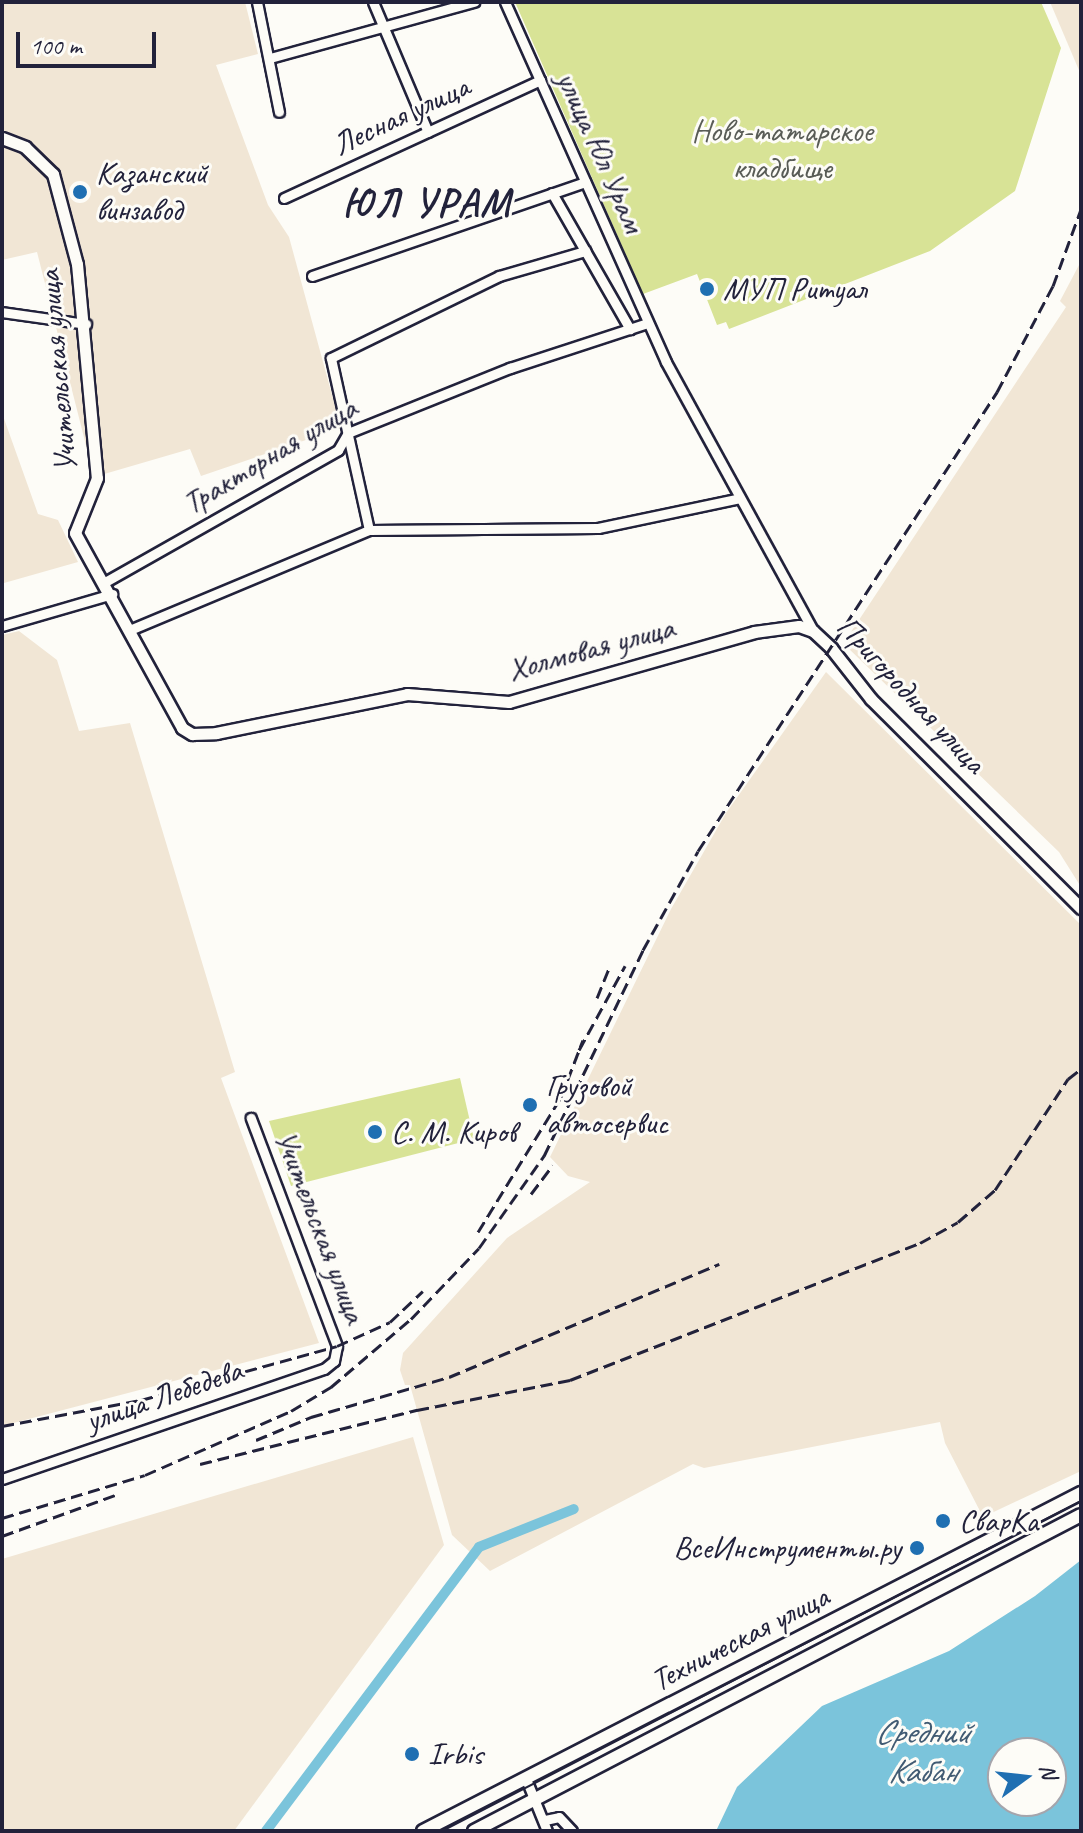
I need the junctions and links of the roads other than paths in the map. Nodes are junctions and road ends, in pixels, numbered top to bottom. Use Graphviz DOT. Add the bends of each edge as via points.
graph roads {
  1 [pos="257,2"];
  2 [pos="373,2"];
  3 [pos="474,2"];
  4 [pos="505,2"];
  5 [pos="380,28"];
  6 [pos="270,58"];
  7 [pos="540,80"];
  8 [pos="279,112"];
  9 [pos="428,132"];
  10 [pos="2,138"];
  11 [pos="585,182"];
  12 [pos="552,193"];
  13 [pos="284,198"];
  14 [pos="585,251"];
  15 [pos="312,276"];
  16 [pos="2,312"];
  17 [pos="648,323"];
  18 [pos="86,324"];
  19 [pos="630,329"];
  20 [pos="348,433"];
  21 [pos="740,498"];
  22 [pos="369,530"];
  23 [pos="105,582"];
  24 [pos="112,594"];
  25 [pos="2,626"];
  26 [pos="132,629"];
  27 [pos="813,631"];
  28 [pos="192,734"];
  29 [pos="1081,908"];
  30 [pos="251,1118"];
  31 [pos="338,1355"];
  32 [pos="2,1479"];
  33 [pos="1081,1493"];
  34 [pos="1081,1515"];
  35 [pos="526,1779"];
  36 [pos="535,1799"];
  37 [pos="545,1820"];
  38 [pos="423,1831"];
  39 [pos="474,1831"];
  40 [pos="547,1831"];
  41 [pos="572,1831"];
  1 -- 6 [label="street"];
  2 -- 5 [label="street"];
  3 -- 5 [label="street"];
  4 -- 7 [label="street, улица Юл Урам"];
  5 -- 6 [label="street"];
  5 -- 9 [label="street"];
  6 -- 8 [label="street"];
  7 -- 9 [label="street, Лесная улица"];
  7 -- 11 [label="street, улица Юл Урам"];
  9 -- 13 [label="street, Лесная улица"];
  10 -- 18 [label="street, Учительская улица" via="25,147 53,174 77,264"];
  11 -- 12 [label="street"];
  11 -- 17 [label="street, улица Юл Урам"];
  12 -- 14 [label="street"];
  12 -- 15 [label="street"];
  14 -- 19 [label="street"];
  14 -- 20 [label="street" via="499,276 331,358"];
  16 -- 18 [label="street"];
  17 -- 19 [label="street, Тракторная улица"];
  17 -- 21 [label="street, Пригородная улица"];
  18 -- 23 [label="street, Учительская улица" via="97,478 75,533"];
  19 -- 20 [label="street, Тракторная улица" via="510,368"];
  20 -- 22 [label="street"];
  20 -- 23 [label="street, Тракторная улица" via="338,450"];
  21 -- 22 [label="street" via="598,528"];
  21 -- 27 [label="street, Пригородная улица"];
  22 -- 26 [label="street"];
  23 -- 24 [label="street, Учительская улица"];
  24 -- 25 [label="street"];
  24 -- 26 [label="street, Учительская улица"];
  26 -- 28 [label="street, Учительская улица" via="174,718"];
  27 -- 28 [label="street, Холмовая улица" via="784,626 754,632 509,702 407,694"];
  27 -- 29 [label="street, Пригородная улица" via="871,699"];
  30 -- 31 [label="street, Учительская улица"];
  31 -- 32 [label="street, улица Лебедева" via="324,1369"];
  33 -- 35 [label="main road, Техническая улица"];
  34 -- 36 [label="main road, Техническая улица"];
  35 -- 36 [label="street"];
  35 -- 38 [label="main road, Техническая улица"];
  36 -- 37 [label="street"];
  36 -- 39 [label="main road, Техническая улица"];
  37 -- 40 [label="street"];
  37 -- 41 [label="street" via="559,1817"];
}
